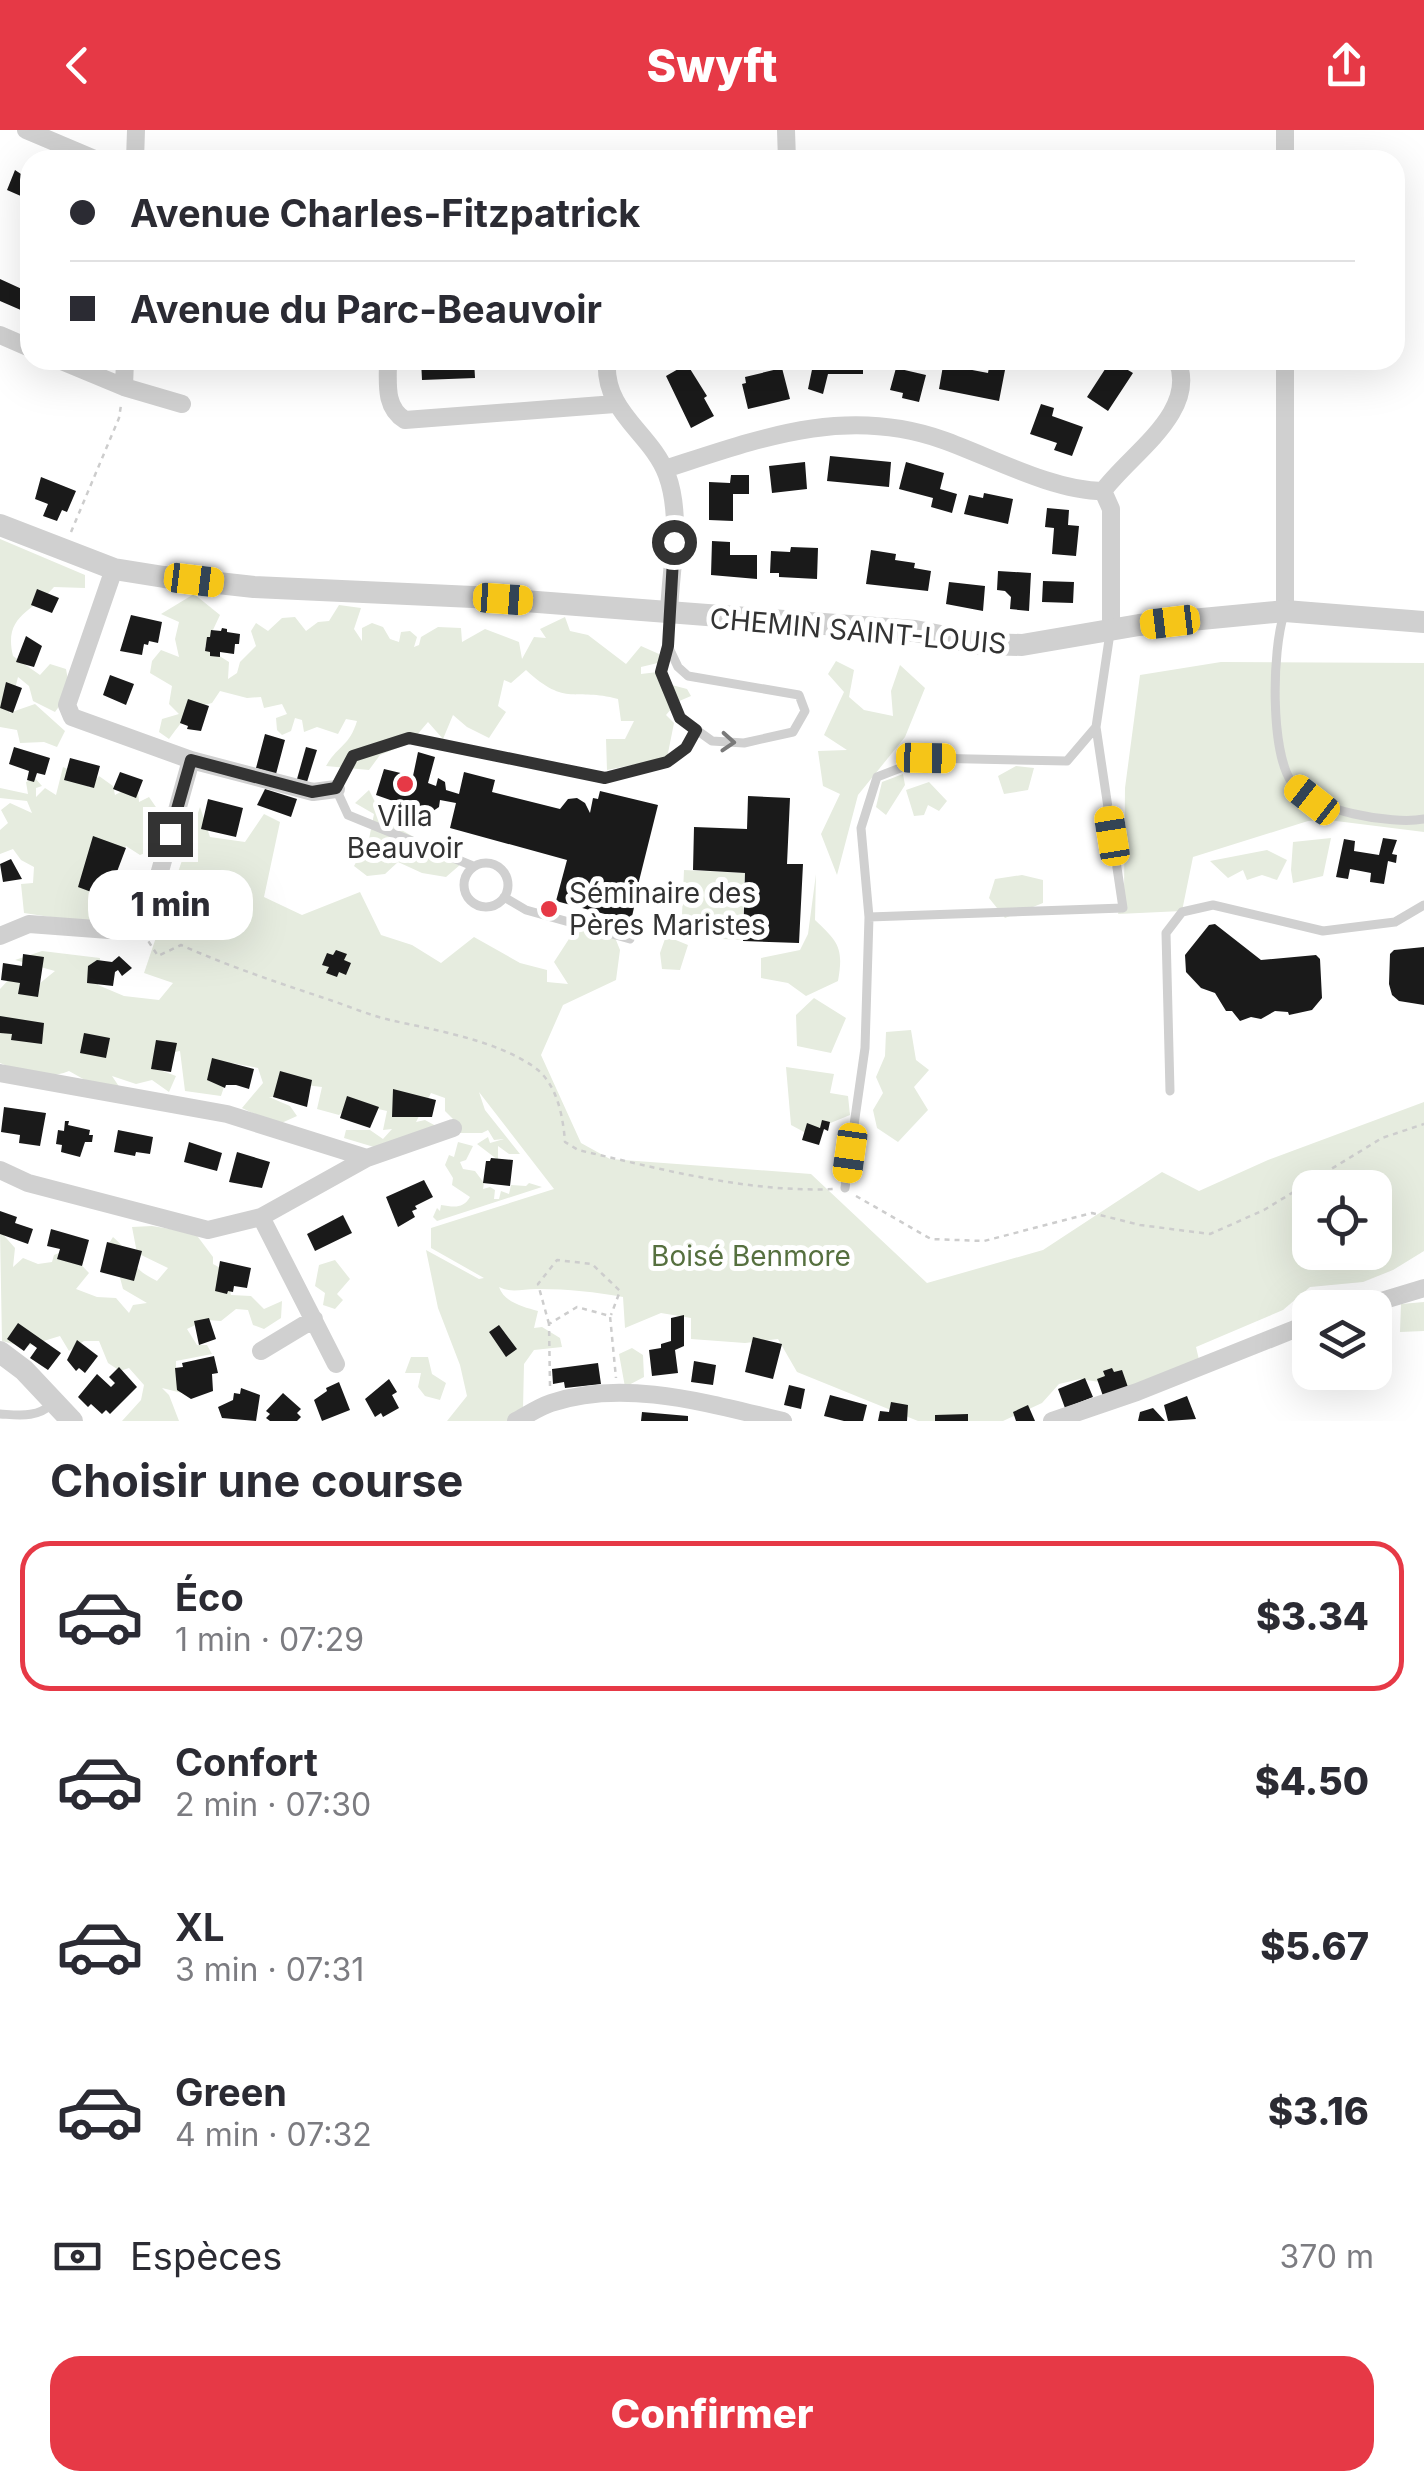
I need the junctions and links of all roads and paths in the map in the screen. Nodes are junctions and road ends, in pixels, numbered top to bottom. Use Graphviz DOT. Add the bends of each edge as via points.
graph roads {
  1 [pos="26,130"];
  2 [pos="73,150"];
  3 [pos="82,370"];
  4 [pos="125,370"];
  5 [pos="388,370"];
  6 [pos="609,370"];
  7 [pos="1180,370"];
  8 [pos="1285,370"];
  9 [pos="124,387"];
  10 [pos="182,404"];
  11 [pos="615,404"];
  12 [pos="665,469"];
  13 [pos="1104,491"];
  14 [pos="0,524"];
  15 [pos="63,552"];
  16 [pos="114,569"];
  17 [pos="1285,612"];
  18 [pos="669,615"];
  19 [pos="1424,622"];
  20 [pos="1111,629"];
  21 [pos="668,646"];
  22 [pos="1096,727"];
  23 [pos="696,730"];
  24 [pos="191,760"];
  25 [pos="336,788"];
  26 [pos="1424,820"];
  27 [pos="473,866"];
  28 [pos="504,896"];
  29 [pos="1424,906"];
  30 [pos="869,917"];
  31 [pos="135,920"];
  32 [pos="0,936"];
  33 [pos="630,939"];
  34 [pos="0,1073"];
  35 [pos="1170,1091"];
  36 [pos="1424,1124"];
  37 [pos="452,1128"];
  38 [pos="367,1158"];
  39 [pos="0,1170"];
  40 [pos="845,1188"];
  41 [pos="260,1217"];
  42 [pos="1424,1288"];
  43 [pos="1392,1298"];
  44 [pos="610,1316"];
  45 [pos="314,1319"];
  46 [pos="549,1324"];
  47 [pos="1292,1330"];
  48 [pos="261,1350"];
  49 [pos="0,1352"];
  50 [pos="336,1364"];
  51 [pos="623,1394"];
  52 [pos="54,1402"];
  53 [pos="550,1403"];
  54 [pos="0,1414"];
  55 [pos="72,1421"];
  56 [pos="516,1421"];
  57 [pos="784,1421"];
  58 [pos="1052,1421"];
  1 -- 2 [label="street"];
  3 -- 9 [label="street"];
  4 -- 9 [label="street"];
  5 -- 11 [label="street" via="389,400 406,420"];
  6 -- 11 [label="street"];
  7 -- 13 [label="street" via="1180,402"];
  8 -- 17 [label="street"];
  9 -- 10 [label="street"];
  9 -- 15 [label="path" via="120,418"];
  11 -- 12 [label="street"];
  12 -- 13 [label="street" via="776,434 876,425 937,438 1057,483"];
  12 -- 18 [label="street" via="675,509"];
  13 -- 20 [label="street" via="1111,509"];
  14 -- 15 [label="street, CHEMIN SAINT-LOUIS"];
  15 -- 16 [label="street, CHEMIN SAINT-LOUIS"];
  16 -- 18 [label="street, CHEMIN SAINT-LOUIS" via="254,587"];
  16 -- 24 [label="street" via="67,705 72,717"];
  17 -- 19 [label="street, CHEMIN SAINT-LOUIS"];
  17 -- 20 [label="street, CHEMIN SAINT-LOUIS"];
  17 -- 26 [label="lane" via="1277,636 1277,750 1292,785 1312,800 1370,818"];
  18 -- 20 [label="street, CHEMIN SAINT-LOUIS" via="915,632 981,644 1022,645"];
  18 -- 21 [label="lane"];
  20 -- 22 [label="lane"];
  21 -- 23 [label="lane" via="661,672 680,718"];
  23 -- 21 [label="lane, one-way" via="712,741 744,743 793,732 805,712 799,695 688,676"];
  22 -- 30 [label="lane" via="1067,761 926,758 878,777 860,828"];
  22 -- 30 [label="lane" via="1124,908"];
  23 -- 25 [label="lane" via="667,762 605,778 409,738 353,756"];
  24 -- 25 [label="street" via="312,792"];
  24 -- 31 [label="street" via="150,908"];
  25 -- 27 [label="lane" via="348,815"];
  27 -- 28 [label="lane" via="488,862 501,869 508,882"];
  27 -- 28 [label="lane" via="464,884 473,903 494,906"];
  28 -- 33 [label="lane" via="526,910"];
  29 -- 35 [label="lane" via="1396,922 1323,931 1213,905 1182,912 1166,934"];
  30 -- 40 [label="lane" via="864,1048"];
  31 -- 32 [label="street" via="110,930 29,924"];
  31 -- 40 [label="path" via="158,956 181,945 534,1066 550,1082 565,1142 578,1150 796,1190"];
  34 -- 38 [label="street" via="227,1114"];
  36 -- 40 [label="path" via="1382,1138 1264,1210 1210,1234 1092,1213 984,1242 930,1239"];
  37 -- 38 [label="street"];
  38 -- 41 [label="street"];
  39 -- 41 [label="street" via="208,1230"];
  41 -- 45 [label="street"];
  42 -- 43 [label="street"];
  44 -- 46 [label="path" via="577,1307"];
  44 -- 46 [label="path" via="620,1291 592,1264 557,1260 538,1284"];
  44 -- 51 [label="path"];
  45 -- 48 [label="street"];
  45 -- 50 [label="street"];
  46 -- 53 [label="path"];
  47 -- 58 [label="street"];
  49 -- 52 [label="street"];
  51 -- 53 [label="street"];
  51 -- 57 [label="street" via="692,1400"];
  52 -- 54 [label="lane" via="31,1415"];
  52 -- 55 [label="street"];
  53 -- 56 [label="street"];
}
